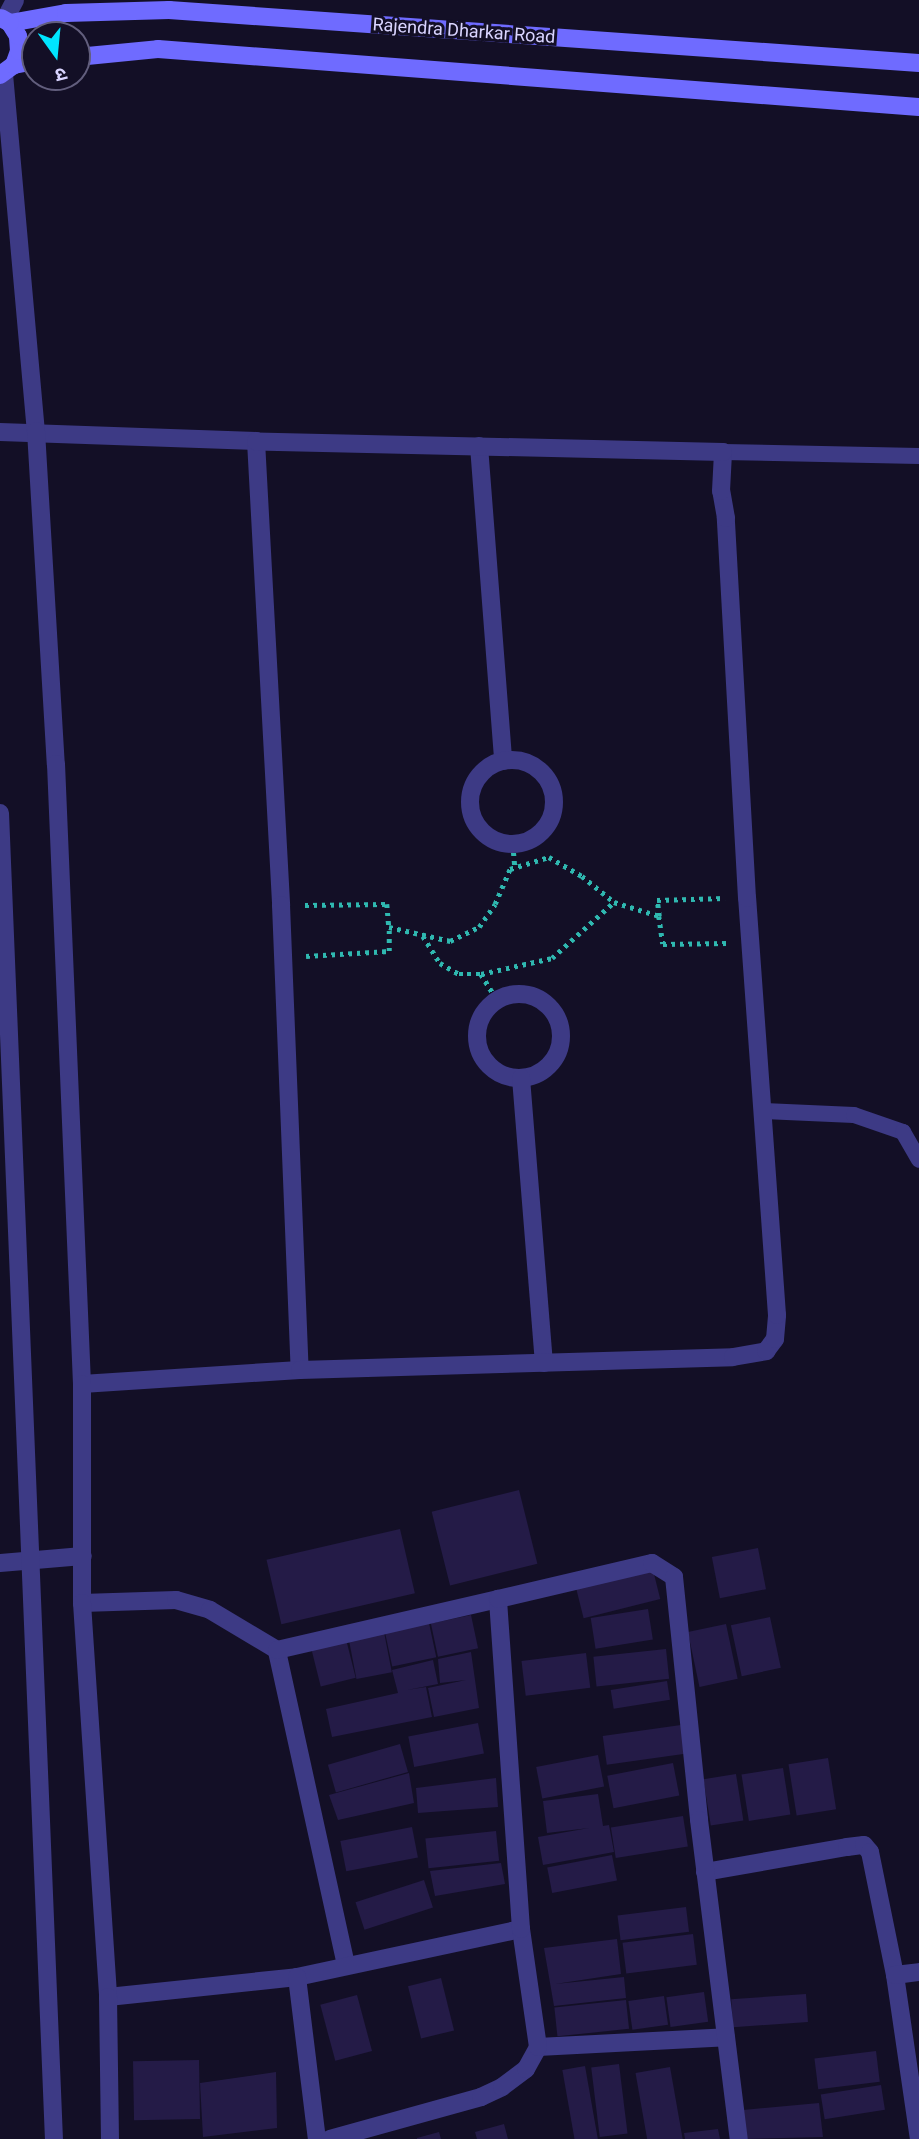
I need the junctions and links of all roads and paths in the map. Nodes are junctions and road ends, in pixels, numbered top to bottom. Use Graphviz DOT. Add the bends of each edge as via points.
graph roads {
  1 [pos="15,0"];
  2 [pos="5,20"];
  3 [pos="91,56"];
  4 [pos="919,63"];
  5 [pos="6,72"];
  6 [pos="919,107"];
  7 [pos="0,432"];
  8 [pos="36,432"];
  9 [pos="256,441"];
  10 [pos="479,446"];
  11 [pos="723,452"];
  12 [pos="919,456"];
  13 [pos="503,761"];
  14 [pos="0,813"];
  15 [pos="513,844"];
  16 [pos="515,868"];
  17 [pos="747,898"];
  18 [pos="614,902"];
  19 [pos="281,905"];
  20 [pos="659,916"];
  21 [pos="389,927"];
  22 [pos="423,936"];
  23 [pos="750,943"];
  24 [pos="283,957"];
  25 [pos="481,974"];
  26 [pos="497,1000"];
  27 [pos="521,1078"];
  28 [pos="764,1111"];
  29 [pos="919,1160"];
  30 [pos="544,1363"];
  31 [pos="300,1370"];
  32 [pos="82,1384"];
  33 [pos="83,1556"];
  34 [pos="29,1561"];
  35 [pos="0,1563"];
  36 [pos="498,1599"];
  37 [pos="82,1603"];
  38 [pos="277,1650"];
  39 [pos="705,1872"];
  40 [pos="521,1929"];
  41 [pos="346,1965"];
  42 [pos="919,1972"];
  43 [pos="895,1975"];
  44 [pos="297,1977"];
  45 [pos="108,1997"];
  46 [pos="726,2037"];
  47 [pos="538,2047"];
  48 [pos="54,2139"];
  49 [pos="110,2139"];
  50 [pos="317,2139"];
  51 [pos="330,2139"];
  52 [pos="739,2139"];
  53 [pos="919,2139"];
  1 -- 2 [label="street"];
  2 -- 4 [label="main road, Rajendra Dharkar Road" via="169,10"];
  2 -- 5 [label="main road" via="18,36 19,51"];
  3 -- 6 [label="main road" via="158,49"];
  5 -- 8 [label="street"];
  7 -- 8 [label="street"];
  8 -- 9 [label="street"];
  8 -- 32 [label="street" via="56,764"];
  9 -- 10 [label="street"];
  9 -- 19 [label="street"];
  10 -- 11 [label="street"];
  10 -- 13 [label="street"];
  11 -- 12 [label="lane"];
  11 -- 17 [label="street" via="721,491"];
  13 -- 15 [label="street" via="479,775 470,801 478,827 500,843"];
  13 -- 15 [label="street" via="531,764 551,784 554,797 549,825 527,842"];
  14 -- 34 [label="street"];
  15 -- 16 [label="path"];
  16 -- 18 [label="path" via="549,857"];
  16 -- 22 [label="path" via="510,869 480,927 450,941"];
  17 -- 20 [label="path" via="657,900"];
  17 -- 23 [label="street"];
  18 -- 20 [label="path"];
  18 -- 25 [label="path" via="552,958"];
  19 -- 21 [label="path" via="387,904"];
  19 -- 24 [label="street"];
  20 -- 23 [label="path" via="663,944"];
  21 -- 22 [label="path"];
  21 -- 24 [label="path" via="389,951"];
  22 -- 25 [label="path" via="440,963 459,974"];
  23 -- 28 [label="street"];
  24 -- 31 [label="street"];
  25 -- 26 [label="path"];
  26 -- 27 [label="street" via="480,1021 479,1049 495,1071"];
  26 -- 27 [label="street" via="511,994 538,998 558,1018 561,1045 555,1058 534,1076"];
  27 -- 30 [label="street"];
  28 -- 29 [label="lane" via="854,1115 903,1132"];
  28 -- 30 [label="street" via="777,1315 775,1339 766,1351 733,1357"];
  30 -- 31 [label="street"];
  31 -- 32 [label="street"];
  32 -- 33 [label="street"];
  33 -- 34 [label="street"];
  33 -- 37 [label="street"];
  34 -- 35 [label="street"];
  34 -- 48 [label="street"];
  36 -- 38 [label="street"];
  36 -- 39 [label="street" via="652,1563 674,1577"];
  36 -- 40 [label="street"];
  37 -- 38 [label="street" via="176,1600 210,1610"];
  37 -- 45 [label="street"];
  38 -- 41 [label="street"];
  39 -- 43 [label="street" via="863,1845 870,1852"];
  39 -- 46 [label="street"];
  40 -- 41 [label="street"];
  40 -- 47 [label="street"];
  41 -- 44 [label="street"];
  42 -- 43 [label="street"];
  43 -- 53 [label="street"];
  44 -- 45 [label="street"];
  44 -- 50 [label="street"];
  45 -- 49 [label="street"];
  46 -- 47 [label="street"];
  46 -- 52 [label="street"];
  47 -- 51 [label="street" via="526,2069 491,2092"];
}
